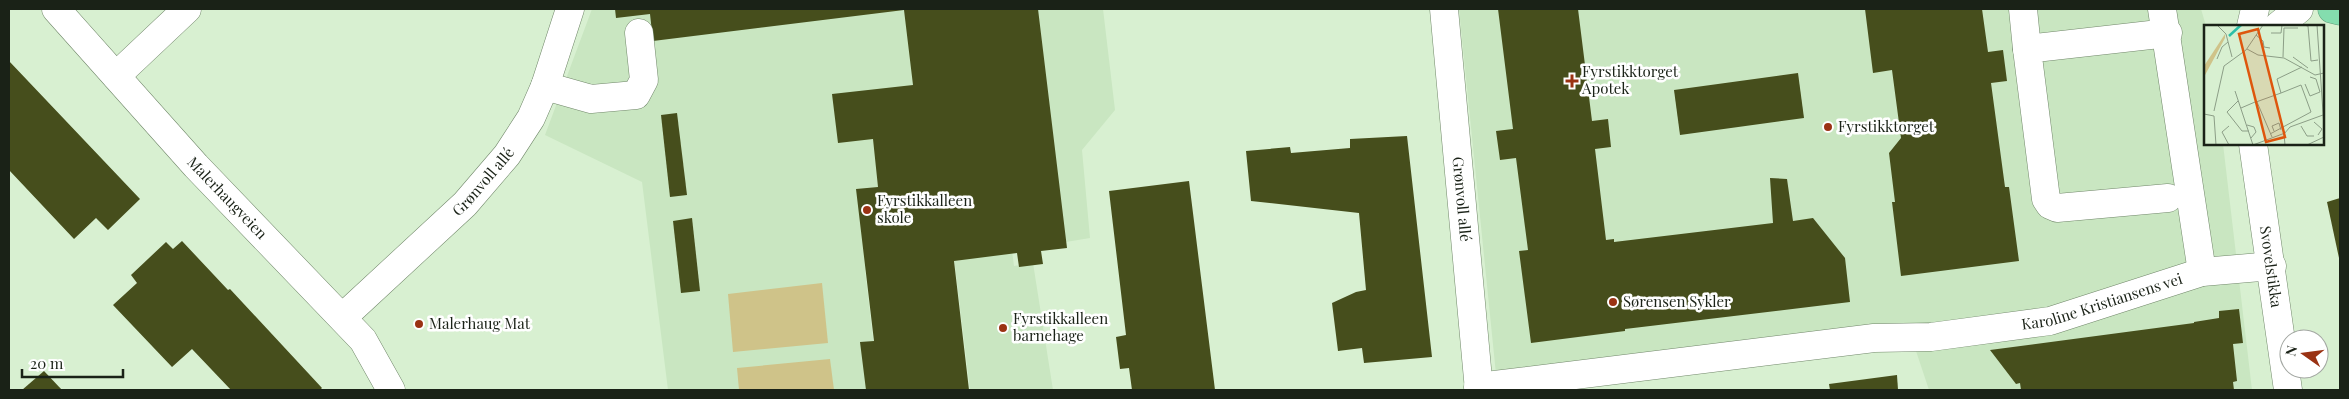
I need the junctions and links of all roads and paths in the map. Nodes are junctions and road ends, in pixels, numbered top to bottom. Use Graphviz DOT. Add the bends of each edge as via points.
graph roads {
  1 [pos="56,9"];
  2 [pos="187,9"];
  3 [pos="570,9"];
  4 [pos="1444,9"];
  5 [pos="2023,9"];
  6 [pos="2255,9"];
  7 [pos="2300,9"];
  8 [pos="2332,9"];
  9 [pos="2340,11"];
  10 [pos="2164,15"];
  11 [pos="2251,25"];
  12 [pos="2279,25"];
  13 [pos="639,33"];
  14 [pos="2027,49"];
  15 [pos="116,76"];
  16 [pos="545,86"];
  17 [pos="2254,145"];
  18 [pos="2168,198"];
  19 [pos="2272,266"];
  20 [pos="2202,272"];
  21 [pos="343,317"];
  22 [pos="1479,389"];
  23 [pos="391,390"];
  24 [pos="2288,390"];
  1 -- 15 [label="street, Malerhaugveien"];
  2 -- 15 [label="street"];
  3 -- 16 [label="street, Grønvoll allé"];
  4 -- 22 [label="street, Grønvoll allé"];
  5 -- 14 [label="street"];
  6 -- 11 [label="street"];
  7 -- 12 [label="street"];
  8 -- 9 [label="highway"];
  10 -- 14 [label="street"];
  10 -- 20 [label="street"];
  13 -- 16 [label="street" via="644,80 636,94 591,99"];
  14 -- 18 [label="street" via="2046,199 2050,205 2057,208"];
  15 -- 21 [label="street, Malerhaugveien" via="196,166"];
  16 -- 21 [label="street, Grønvoll allé" via="519,139 486,181"];
  17 -- 19 [label="street, Svovelstikka"];
  19 -- 20 [label="street, Karoline Kristiansens vei"];
  19 -- 24 [label="street, Svovelstikka"];
  20 -- 22 [label="street, Karoline Kristiansens vei" via="2050,321 1930,337 1874,338"];
  21 -- 23 [label="street, Malerhaugveien" via="363,340"];
}
